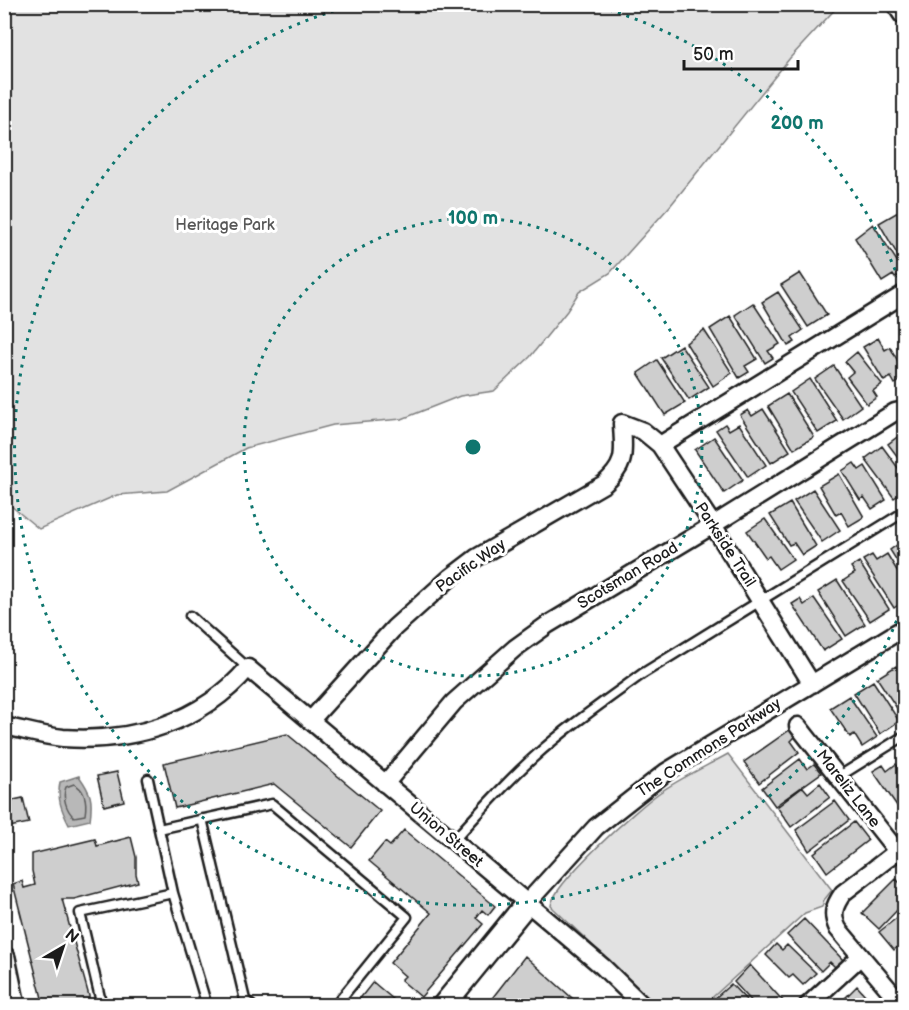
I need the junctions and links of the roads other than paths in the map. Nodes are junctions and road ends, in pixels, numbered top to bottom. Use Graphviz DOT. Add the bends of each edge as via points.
graph roads {
  1 [pos="898,4"];
  2 [pos="904,13"];
  3 [pos="904,294"];
  4 [pos="904,410"];
  5 [pos="622,423"];
  6 [pos="660,445"];
  7 [pos="904,512"];
  8 [pos="713,525"];
  9 [pos="761,601"];
  10 [pos="190,616"];
  11 [pos="904,628"];
  12 [pos="248,668"];
  13 [pos="812,684"];
  14 [pos="310,721"];
  15 [pos="4,726"];
  16 [pos="798,726"];
  17 [pos="904,736"];
  18 [pos="838,777"];
  19 [pos="148,779"];
  20 [pos="385,784"];
  21 [pos="202,819"];
  22 [pos="159,829"];
  23 [pos="453,840"];
  24 [pos="902,852"];
  25 [pos="173,893"];
  26 [pos="527,903"];
  27 [pos="861,956"];
  28 [pos="4,958"];
  29 [pos="14,1005"];
  30 [pos="102,1005"];
  31 [pos="207,1005"];
  32 [pos="252,1005"];
  33 [pos="334,1005"];
  34 [pos="443,1005"];
  35 [pos="643,1005"];
  36 [pos="807,1005"];
  37 [pos="903,1005"];
  1 -- 2 [label="street"];
  3 -- 6 [label="street"];
  4 -- 8 [label="street, Scotsman Road" via="895,411"];
  5 -- 6 [label="street, Parkside Trail" via="644,430"];
  5 -- 14 [label="street, Pacific Way" via="624,456 618,471 604,484 476,558 451,577 394,628"];
  6 -- 8 [label="street, Parkside Trail"];
  7 -- 9 [label="lane"];
  8 -- 9 [label="street, Parkside Trail"];
  8 -- 20 [label="street, Scotsman Road" via="547,624 515,648 454,702"];
  9 -- 13 [label="street, Parkside Trail"];
  9 -- 23 [label="lane" via="642,674 562,733"];
  10 -- 12 [label="lane"];
  11 -- 13 [label="street, The Commons Parkway"];
  12 -- 14 [label="street, Union Street"];
  12 -- 15 [label="street" via="211,703 158,728 109,737 74,738"];
  13 -- 26 [label="street, The Commons Parkway" via="666,772 629,800 596,827"];
  14 -- 20 [label="street, Union Street"];
  16 -- 18 [label="street, Mareliz Lane"];
  17 -- 18 [label="lane"];
  18 -- 24 [label="street, Mareliz Lane"];
  19 -- 22 [label="lane"];
  20 -- 23 [label="street, Union Street"];
  21 -- 22 [label="lane"];
  21 -- 32 [label="lane" via="245,1000"];
  21 -- 33 [label="lane" via="272,804 407,917"];
  22 -- 25 [label="lane"];
  23 -- 26 [label="street, Union Street"];
  24 -- 27 [label="street" via="836,902 834,920 838,929"];
  25 -- 30 [label="lane" via="80,914"];
  25 -- 31 [label="lane"];
  26 -- 34 [label="street, The Commons Parkway"];
  26 -- 35 [label="street, Union Street"];
  27 -- 36 [label="street"];
  27 -- 37 [label="street"];
  28 -- 29 [label="street"];
}
